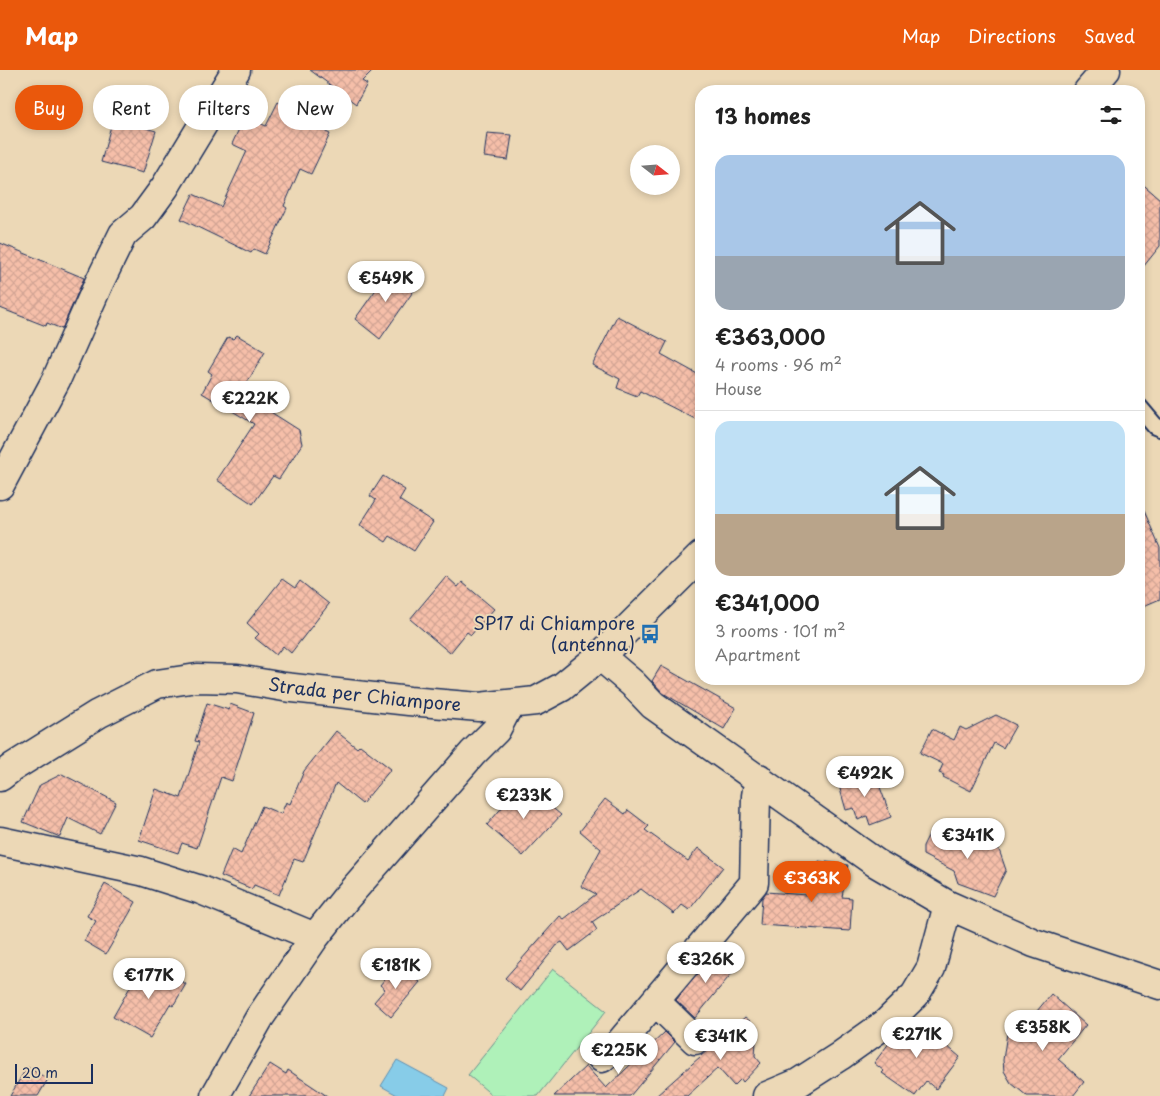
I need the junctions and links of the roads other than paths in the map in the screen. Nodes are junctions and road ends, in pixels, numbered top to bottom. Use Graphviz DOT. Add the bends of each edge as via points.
graph roads {
  1 [pos="236,70"];
  2 [pos="1106,70"];
  3 [pos="1093,85"];
  4 [pos="1145,414"];
  5 [pos="1160,428"];
  6 [pos="0,485"];
  7 [pos="695,562"];
  8 [pos="600,656"];
  9 [pos="509,705"];
  10 [pos="0,777"];
  11 [pos="759,778"];
  12 [pos="0,841"];
  13 [pos="948,905"];
  14 [pos="316,938"];
  15 [pos="1160,985"];
  16 [pos="655,1001"];
  17 [pos="694,1040"];
  18 [pos="602,1058"];
  19 [pos="214,1096"];
  20 [pos="766,1096"];
  1 -- 6 [label="street" via="165,186 143,217 123,234 56,380"];
  2 -- 3 [label="street"];
  4 -- 5 [label="lane"];
  7 -- 8 [label="street, Strada per Chiampore"];
  8 -- 9 [label="street, Strada per Chiampore" via="562,687 536,700"];
  8 -- 11 [label="street" via="653,705"];
  9 -- 10 [label="street, Strada per Chiampore" via="479,707 409,701 284,687 237,678 197,678 157,684 98,714"];
  9 -- 14 [label="street" via="496,730 346,898"];
  11 -- 13 [label="street" via="876,863"];
  11 -- 16 [label="street" via="754,883"];
  12 -- 14 [label="street" via="141,871 201,890"];
  13 -- 15 [label="street" via="1034,943"];
  13 -- 20 [label="street" via="931,968 915,995 885,1024 840,1056 798,1083"];
  14 -- 19 [label="street" via="260,1017"];
  16 -- 17 [label="street"];
  16 -- 18 [label="street" via="618,1045"];
}
